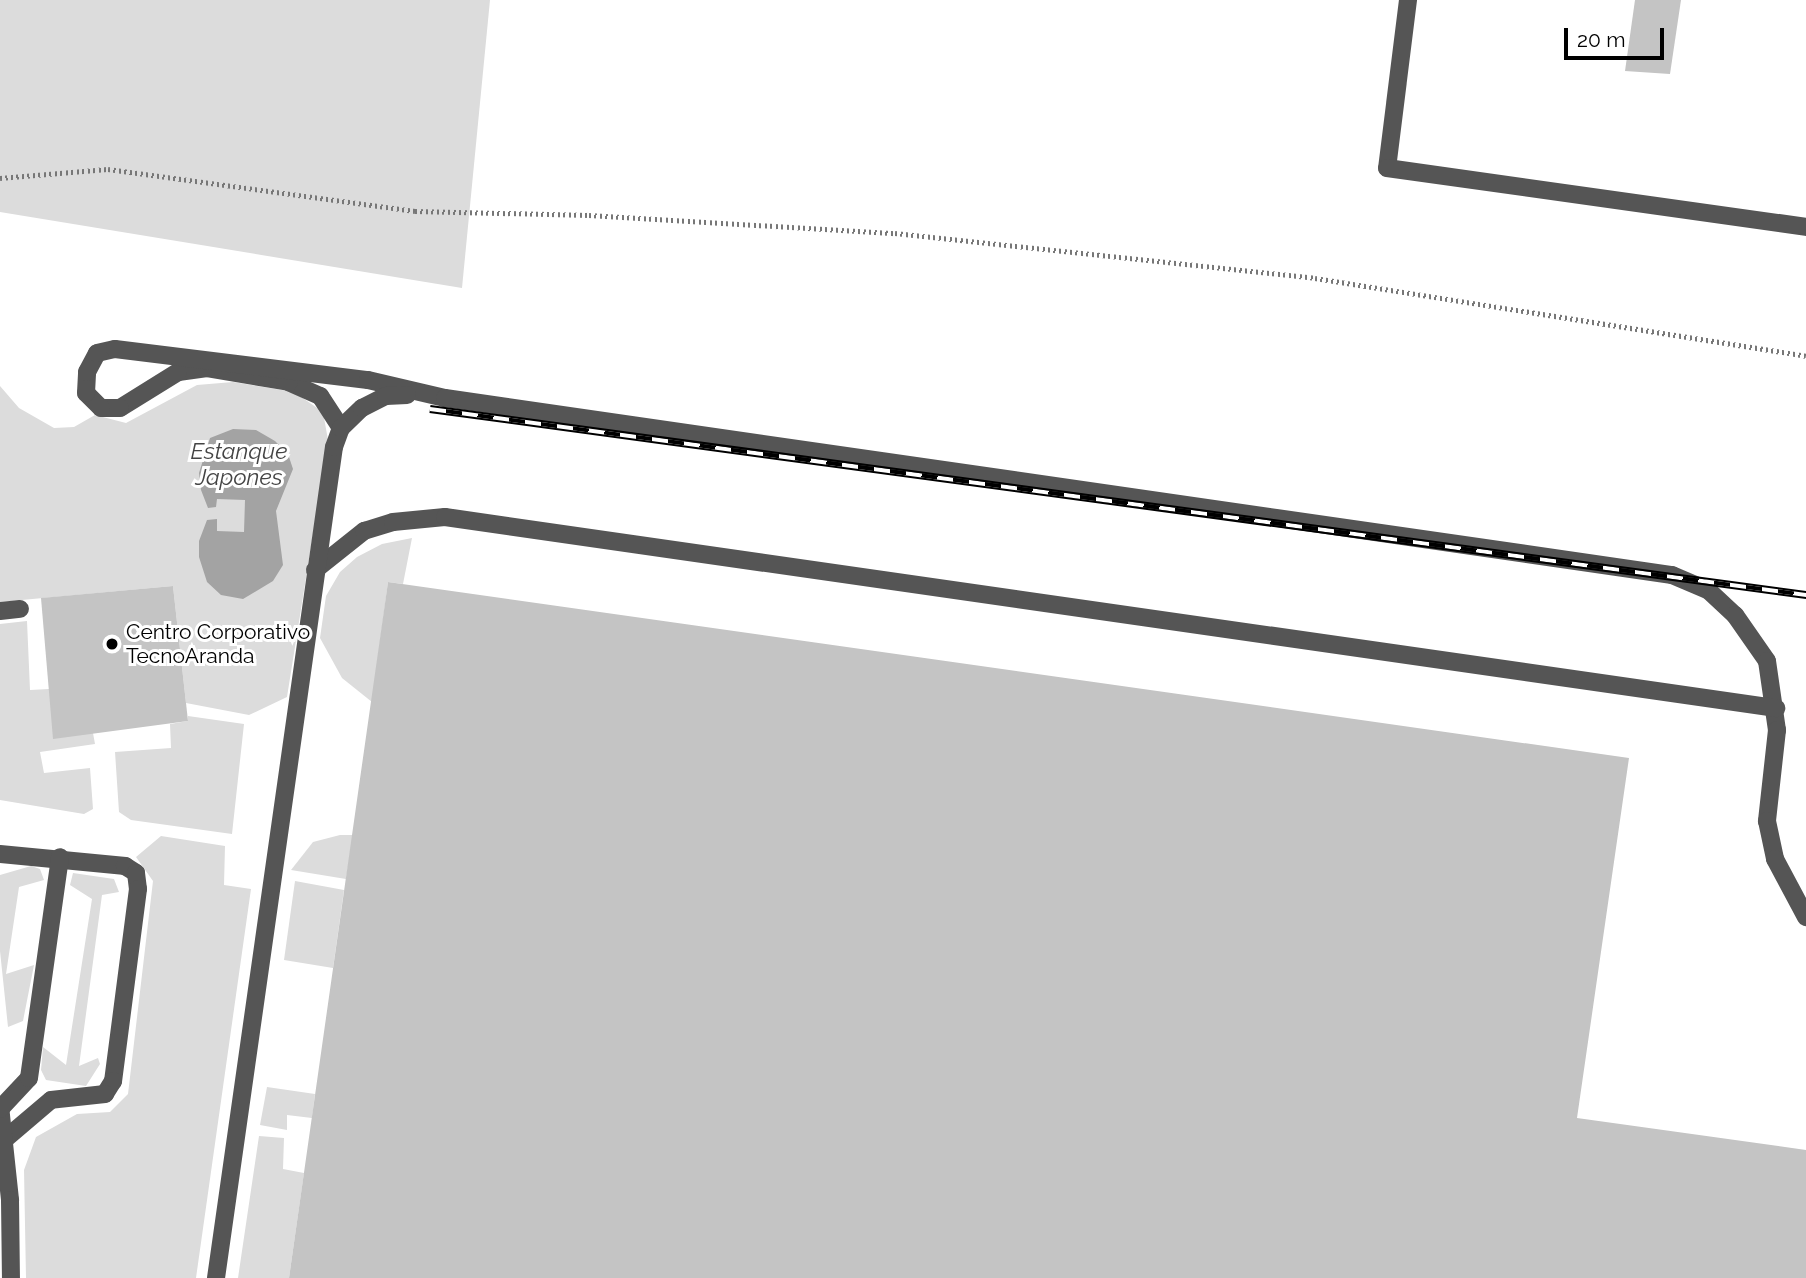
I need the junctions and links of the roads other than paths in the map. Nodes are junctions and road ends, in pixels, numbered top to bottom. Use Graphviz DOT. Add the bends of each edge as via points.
graph roads {
  1 [pos="1408,0"];
  2 [pos="1806,227"];
  3 [pos="424,393"];
  4 [pos="341,428"];
  5 [pos="315,570"];
  6 [pos="20,609"];
  7 [pos="0,611"];
  8 [pos="1776,708"];
  9 [pos="0,855"];
  10 [pos="60,857"];
  11 [pos="1806,917"];
  12 [pos="0,1108"];
  13 [pos="4,1140"];
  14 [pos="11,1278"];
  15 [pos="216,1278"];
  1 -- 2 [label="lane" via="1387,168"];
  3 -- 4 [label="lane" via="386,396 362,408"];
  3 -- 4 [label="lane" via="368,380 115,349 97,353 87,373 86,393 101,408 120,408 178,372 206,368 289,382 320,396"];
  3 -- 8 [label="lane" via="1672,575 1708,590 1735,615 1767,661"];
  4 -- 5 [label="lane" via="325,491"];
  5 -- 8 [label="lane" via="364,531 393,522 445,517"];
  5 -- 15 [label="lane"];
  6 -- 7 [label="lane"];
  8 -- 11 [label="lane" via="1767,821 1775,859"];
  9 -- 10 [label="lane"];
  10 -- 12 [label="lane" via="29,1078"];
  10 -- 13 [label="lane" via="125,866 136,873 138,889 113,1081 105,1094 51,1100"];
  12 -- 13 [label="lane"];
  13 -- 14 [label="lane"];
}
